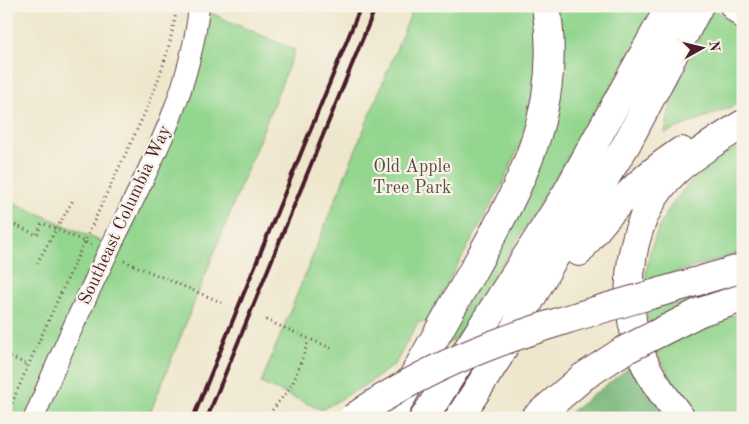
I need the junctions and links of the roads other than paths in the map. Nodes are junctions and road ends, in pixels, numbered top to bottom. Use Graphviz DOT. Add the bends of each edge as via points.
graph roads {
  1 [pos="199,6"];
  2 [pos="546,6"];
  3 [pos="670,6"];
  4 [pos="699,6"];
  5 [pos="734,6"];
  6 [pos="743,14"];
  7 [pos="667,42"];
  8 [pos="743,123"];
  9 [pos="743,268"];
  10 [pos="743,298"];
  11 [pos="499,356"];
  12 [pos="34,418"];
  13 [pos="353,418"];
  14 [pos="390,418"];
  15 [pos="424,418"];
  16 [pos="459,418"];
  17 [pos="535,418"];
  18 [pos="681,418"];
  1 -- 12 [label="street, Southeast Columbia Way" via="189,69 165,134"];
  2 -- 14 [label="highway" via="550,42 548,88 530,158 504,214"];
  3 -- 7 [label="highway"];
  4 -- 7 [label="highway"];
  5 -- 6 [label="highway"];
  7 -- 11 [label="highway" via="626,145 551,263"];
  7 -- 15 [label="highway"];
  8 -- 11 [label="highway" via="687,147 655,169 607,214"];
  8 -- 18 [label="highway" via="676,171 650,205 628,279 630,318 641,355"];
  9 -- 13 [label="highway, bridge" via="488,344 423,374"];
  10 -- 17 [label="highway, bridge" via="700,312 623,351 583,377"];
  11 -- 16 [label="highway"];
}
